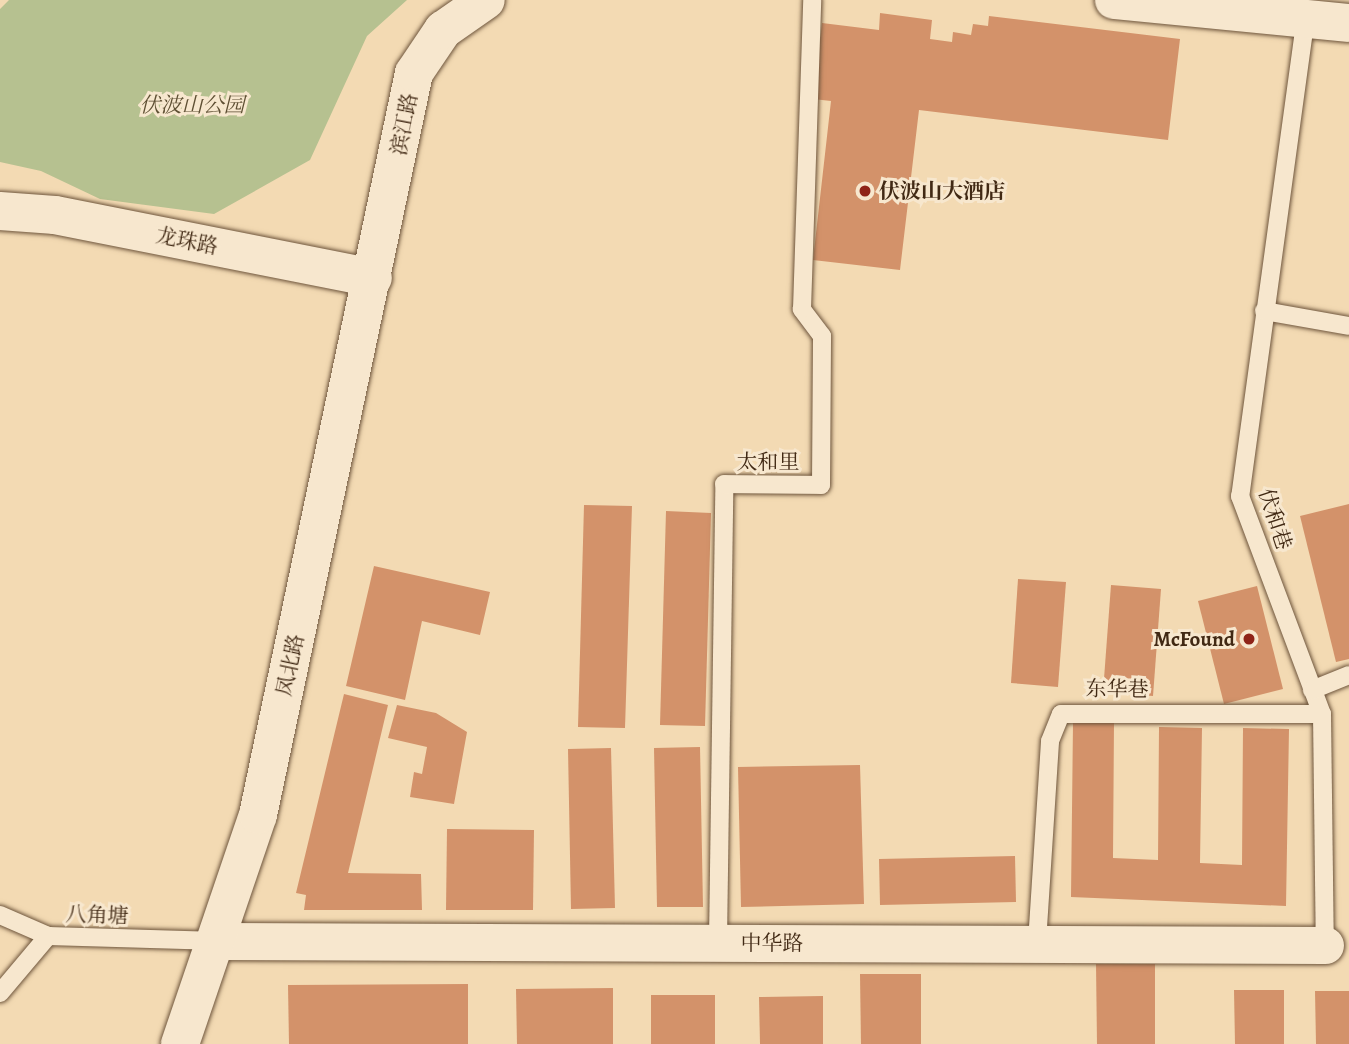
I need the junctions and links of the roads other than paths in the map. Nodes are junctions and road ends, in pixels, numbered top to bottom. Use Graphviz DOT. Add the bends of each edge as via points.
graph roads {
  1 [pos="486,0"];
  2 [pos="812,0"];
  3 [pos="1114,0"];
  4 [pos="1306,16"];
  5 [pos="1349,23"];
  6 [pos="0,211"];
  7 [pos="373,278"];
  8 [pos="1264,311"];
  9 [pos="1349,326"];
  10 [pos="1349,675"];
  11 [pos="1312,690"];
  12 [pos="1322,714"];
  13 [pos="0,915"];
  14 [pos="48,936"];
  15 [pos="219,941"];
  16 [pos="718,943"];
  17 [pos="1037,943"];
  18 [pos="1325,945"];
  19 [pos="0,993"];
  20 [pos="180,1044"];
  1 -- 7 [label="main road, 滨江路" via="443,30 414,73"];
  2 -- 16 [label="lane, 太和里" via="802,309 822,336 821,485 724,484"];
  3 -- 4 [label="main road"];
  4 -- 5 [label="main road"];
  4 -- 8 [label="lane, 伏和巷"];
  6 -- 7 [label="main road, 龙珠路" via="55,215"];
  7 -- 15 [label="main road, 凤北路" via="258,815"];
  8 -- 9 [label="lane"];
  8 -- 11 [label="lane, 伏和巷" via="1240,496"];
  10 -- 11 [label="lane"];
  11 -- 12 [label="lane, 伏和巷"];
  12 -- 17 [label="lane, 东华巷" via="1061,714 1050,741"];
  12 -- 18 [label="lane, 伏和巷"];
  13 -- 14 [label="lane"];
  14 -- 15 [label="lane, 八角塘"];
  14 -- 19 [label="lane, 八角塘"];
  15 -- 16 [label="street, 中华路"];
  15 -- 20 [label="main road, 凤北路"];
  16 -- 17 [label="street, 中华路"];
  17 -- 18 [label="street, 中华路"];
}
